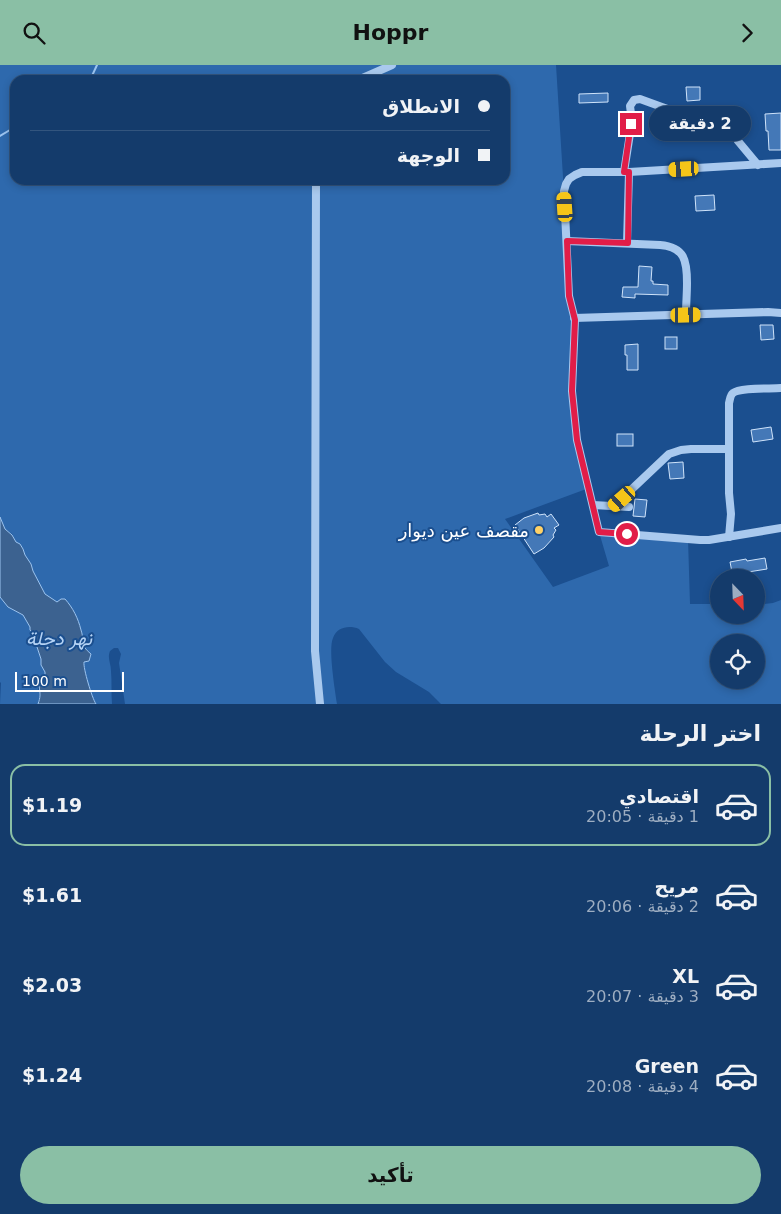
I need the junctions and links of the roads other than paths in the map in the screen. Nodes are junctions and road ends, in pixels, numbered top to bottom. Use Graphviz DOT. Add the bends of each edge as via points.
graph roads {
  1 [pos="392,65"];
  2 [pos="369,75"];
  3 [pos="781,163"];
  4 [pos="758,165"];
  5 [pos="626,172"];
  6 [pos="316,185"];
  7 [pos="567,241"];
  8 [pos="628,243"];
  9 [pos="781,313"];
  10 [pos="686,315"];
  11 [pos="574,317"];
  12 [pos="781,389"];
  13 [pos="729,449"];
  14 [pos="593,505"];
  15 [pos="614,506"];
  16 [pos="629,507"];
  17 [pos="781,528"];
  18 [pos="729,537"];
  19 [pos="320,704"];
  1 -- 2 [label="street"];
  3 -- 4 [label="street"];
  4 -- 5 [label="street"];
  4 -- 5 [label="street" via="718,117 673,111 638,99 630,106 632,121"];
  5 -- 7 [label="street" via="582,172 569,179 564,196"];
  5 -- 8 [label="street"];
  6 -- 19 [label="street" via="315,651"];
  7 -- 8 [label="street"];
  7 -- 11 [label="street" via="569,296"];
  8 -- 10 [label="street" via="665,245 681,253 687,268"];
  9 -- 10 [label="street"];
  10 -- 11 [label="street"];
  11 -- 14 [label="street" via="572,384 577,440"];
  12 -- 13 [label="street" via="741,390 732,394 729,403"];
  13 -- 15 [label="street" via="691,449 669,454"];
  13 -- 18 [label="street"];
  14 -- 15 [label="street"];
  14 -- 18 [label="street" via="599,532 700,540"];
  15 -- 16 [label="street"];
  17 -- 18 [label="street"];
}
